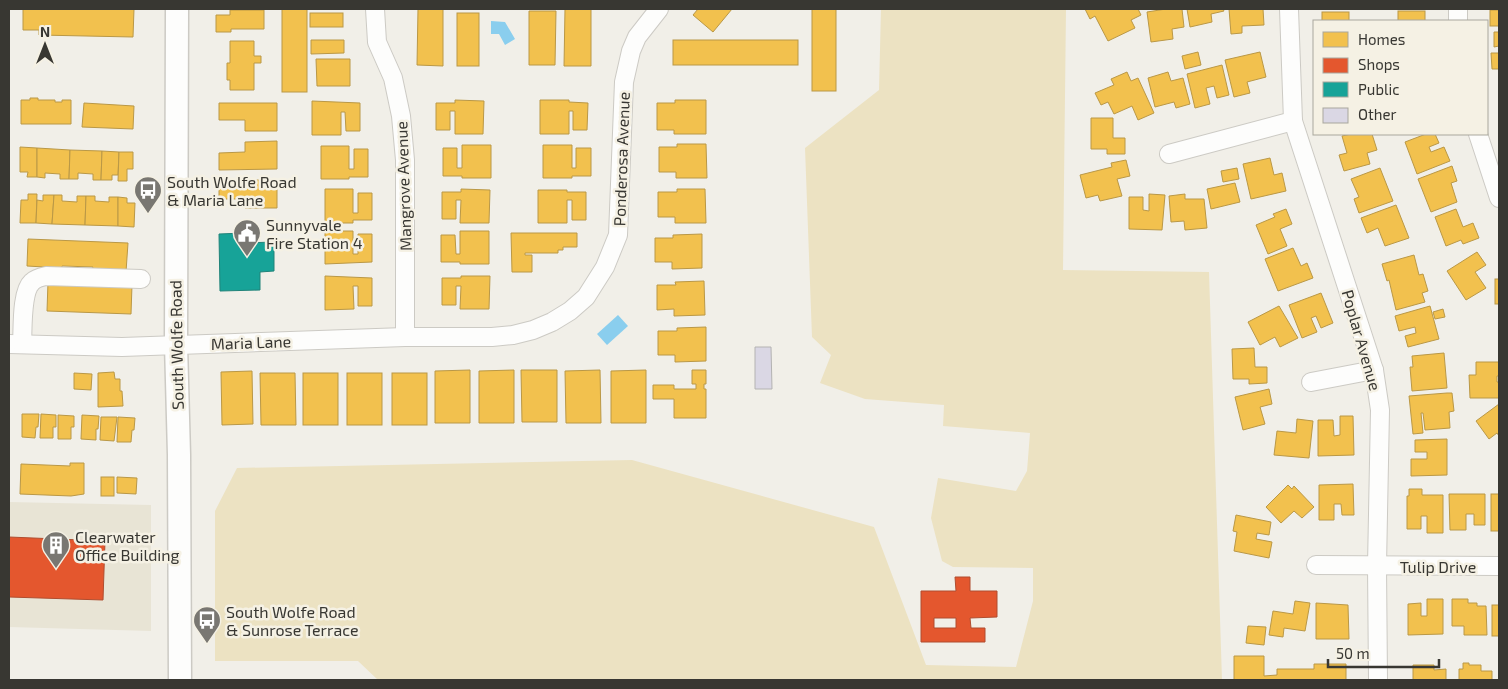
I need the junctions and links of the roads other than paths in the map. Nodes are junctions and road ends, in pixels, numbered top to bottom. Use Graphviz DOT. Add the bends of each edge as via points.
graph roads {
  1 [pos="177,9"];
  2 [pos="375,9"];
  3 [pos="659,9"];
  4 [pos="1289,9"];
  5 [pos="1293,121"];
  6 [pos="1478,135"];
  7 [pos="1170,154"];
  8 [pos="1499,198"];
  9 [pos="141,279"];
  10 [pos="405,337"];
  11 [pos="492,337"];
  12 [pos="16,344"];
  13 [pos="176,344"];
  14 [pos="1374,370"];
  15 [pos="1311,382"];
  16 [pos="1316,565"];
  17 [pos="1377,566"];
  18 [pos="1499,566"];
  19 [pos="180,680"];
  20 [pos="1378,680"];
  1 -- 13 [label="main road, South Wolfe Road"];
  2 -- 10 [label="street, Mangrove Avenue" via="377,42 393,78 401,116 405,160"];
  3 -- 11 [label="street, Ponderosa Avenue" via="637,37 625,76 618,235 605,267 586,297 570,311 533,330"];
  4 -- 5 [label="street, Poplar Avenue"];
  5 -- 7 [label="street"];
  5 -- 14 [label="street, Poplar Avenue"];
  6 -- 8 [label="street"];
  9 -- 12 [label="street" via="46,276 33,280 27,287"];
  10 -- 11 [label="street, Maria Lane"];
  10 -- 13 [label="street, Maria Lane"];
  12 -- 13 [label="street, Maria Lane" via="122,347"];
  13 -- 19 [label="main road, South Wolfe Road"];
  14 -- 15 [label="street"];
  14 -- 17 [label="street, Poplar Avenue" via="1380,410"];
  16 -- 17 [label="street, Tulip Drive"];
  17 -- 18 [label="street, Tulip Drive"];
  17 -- 20 [label="street, Poplar Avenue"];
}
